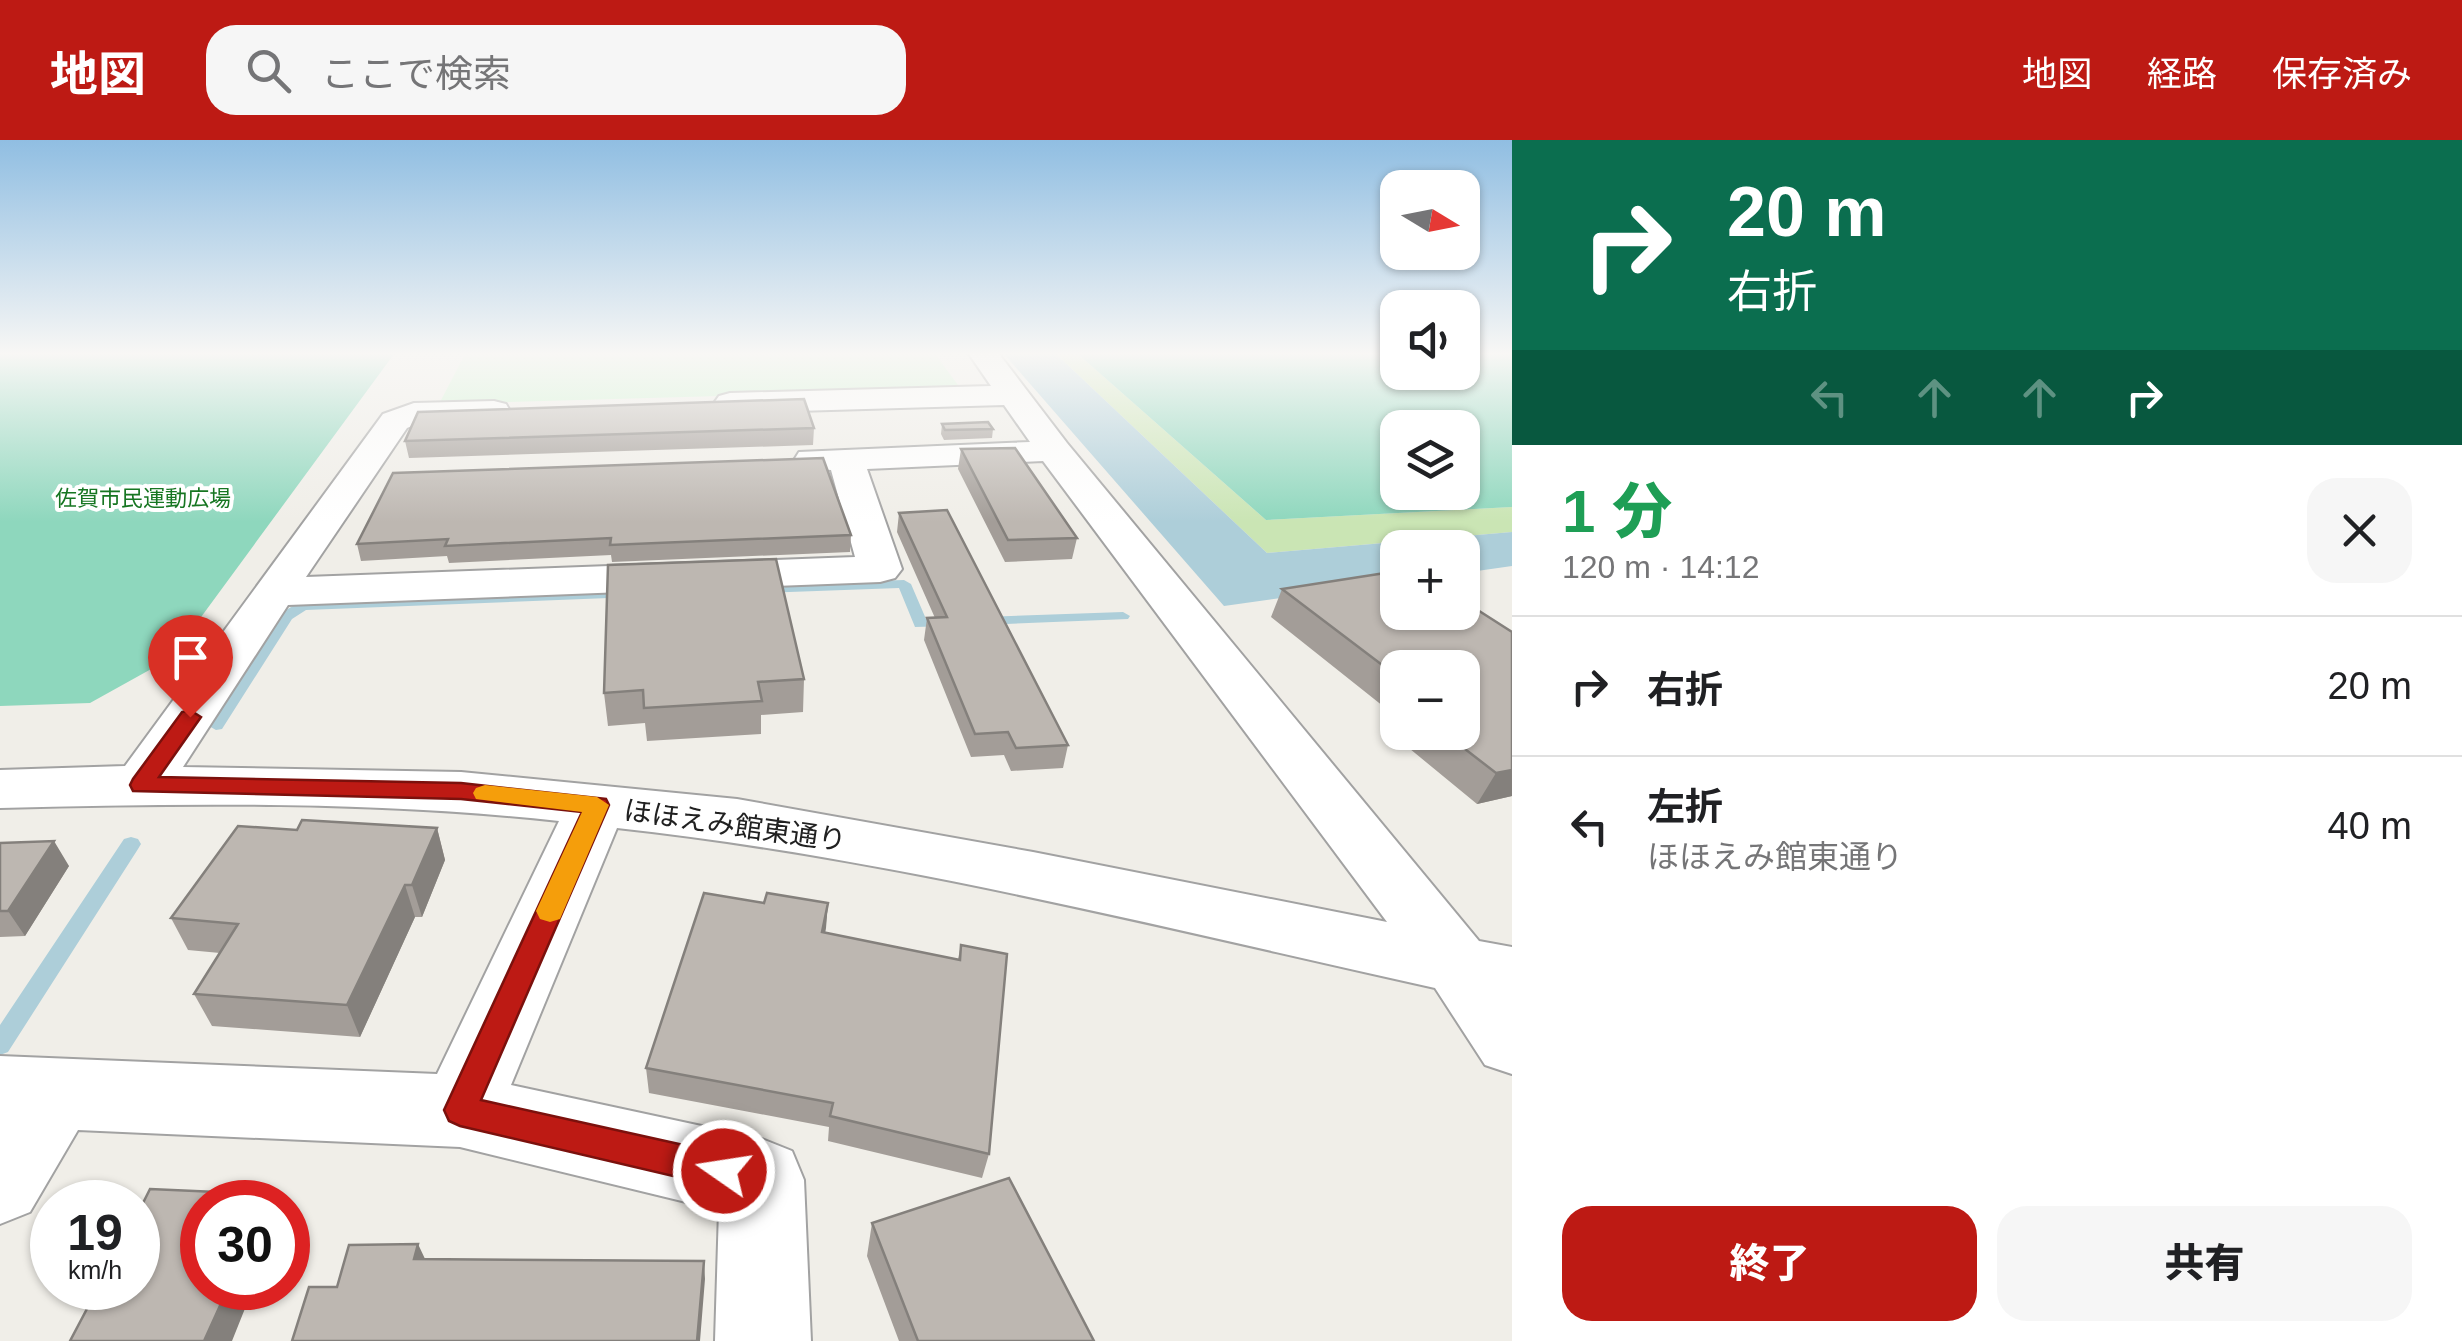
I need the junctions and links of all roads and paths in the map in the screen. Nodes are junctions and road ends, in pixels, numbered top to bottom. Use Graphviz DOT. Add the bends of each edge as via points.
graph roads {
  1 [pos="530,410"];
  2 [pos="1023,410"];
  3 [pos="1054,451"];
  4 [pos="846,459"];
  5 [pos="787,461"];
  6 [pos="276,592"];
  7 [pos="142,785"];
  8 [pos="0,788"];
  9 [pos="597,805"];
  10 [pos="1485,971"];
  11 [pos="1512,1042"];
  12 [pos="28,1092"];
  13 [pos="460,1110"];
  14 [pos="0,1182"];
  15 [pos="763,1341"];
  1 -- 6 [label="street" via="414,413 395,421 374,474"];
  2 -- 3 [label="street"];
  3 -- 4 [label="street"];
  3 -- 10 [label="street"];
  4 -- 5 [label="street"];
  4 -- 6 [label="street" via="880,568"];
  6 -- 7 [label="street"];
  7 -- 8 [label="street, ほほえみ館東通り"];
  7 -- 9 [label="street, ほほえみ館東通り" via="461,791"];
  9 -- 10 [label="street, ほほえみ館東通り" via="737,820 1033,875"];
  9 -- 13 [label="street"];
  10 -- 11 [label="street"];
  12 -- 13 [label="street"];
  12 -- 14 [label="street"];
  13 -- 15 [label="street" via="762,1180"];
}
